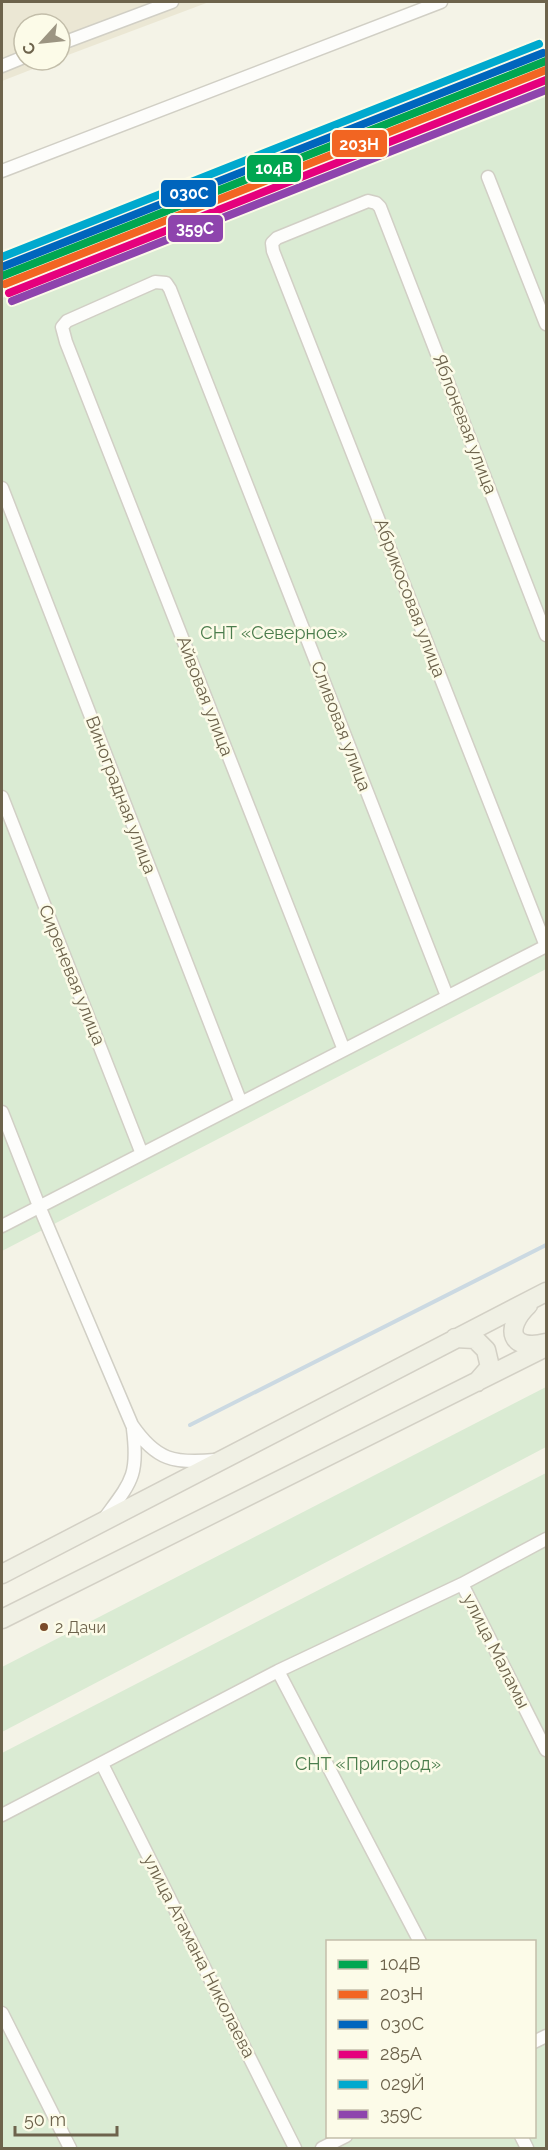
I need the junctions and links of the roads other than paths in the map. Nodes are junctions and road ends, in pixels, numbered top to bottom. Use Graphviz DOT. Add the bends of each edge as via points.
graph roads {
  1 [pos="172,2"];
  2 [pos="441,2"];
  3 [pos="72,40"];
  4 [pos="2,171"];
  5 [pos="488,177"];
  6 [pos="273,251"];
  7 [pos="170,289"];
  8 [pos="546,324"];
  9 [pos="2,488"];
  10 [pos="546,635"];
  11 [pos="2,797"];
  12 [pos="546,946"];
  13 [pos="447,996"];
  14 [pos="344,1050"];
  15 [pos="241,1103"];
  16 [pos="2,1112"];
  17 [pos="142,1154"];
  18 [pos="39,1206"];
  19 [pos="2,1226"];
  20 [pos="541,1294"];
  21 [pos="455,1338"];
  22 [pos="546,1345"];
  23 [pos="476,1383"];
  24 [pos="132,1425"];
  25 [pos="222,1459"];
  26 [pos="103,1521"];
  27 [pos="546,1539"];
  28 [pos="2,1574"];
  29 [pos="462,1584"];
  30 [pos="2,1619"];
  31 [pos="278,1671"];
  32 [pos="546,1750"];
  33 [pos="102,1764"];
  34 [pos="2,1815"];
  35 [pos="419,1940"];
  36 [pos="2,2013"];
  37 [pos="342,2138"];
  38 [pos="70,2148"];
  39 [pos="295,2148"];
  40 [pos="322,2148"];
  1 -- 3 [label="street"];
  2 -- 4 [label="street"];
  5 -- 8 [label="street"];
  6 -- 10 [label="street, Яблоневая улица" via="272,243 281,236 368,201 376,203"];
  6 -- 12 [label="street, Абрикосовая улица"];
  7 -- 13 [label="street, Сливовая улица"];
  7 -- 14 [label="street, Айвовая улица" via="166,283 155,282 67,321 62,327"];
  9 -- 15 [label="street, Виноградная улица"];
  11 -- 17 [label="street, Сиреневая улица"];
  12 -- 13 [label="street"];
  13 -- 14 [label="street"];
  14 -- 15 [label="street"];
  15 -- 17 [label="street"];
  16 -- 18 [label="street"];
  17 -- 18 [label="street"];
  18 -- 19 [label="street"];
  18 -- 24 [label="street"];
  20 -- 21 [label="main road"];
  20 -- 22 [label="main road" via="520,1312 512,1327 524,1345"];
  21 -- 23 [label="main road" via="475,1339 486,1350 490,1367"];
  21 -- 25 [label="main road"];
  22 -- 23 [label="main road"];
  23 -- 30 [label="main road"];
  24 -- 25 [label="street" via="146,1445 165,1457 190,1462"];
  24 -- 26 [label="street" via="136,1463 131,1482"];
  25 -- 26 [label="main road"];
  26 -- 28 [label="main road"];
  27 -- 29 [label="street"];
  29 -- 31 [label="street"];
  29 -- 32 [label="street, улица Маламы"];
  31 -- 33 [label="street"];
  31 -- 35 [label="street"];
  33 -- 34 [label="street"];
  33 -- 39 [label="street, улица Атамана Николаева"];
  36 -- 38 [label="street"];
  37 -- 40 [label="street"];
}
